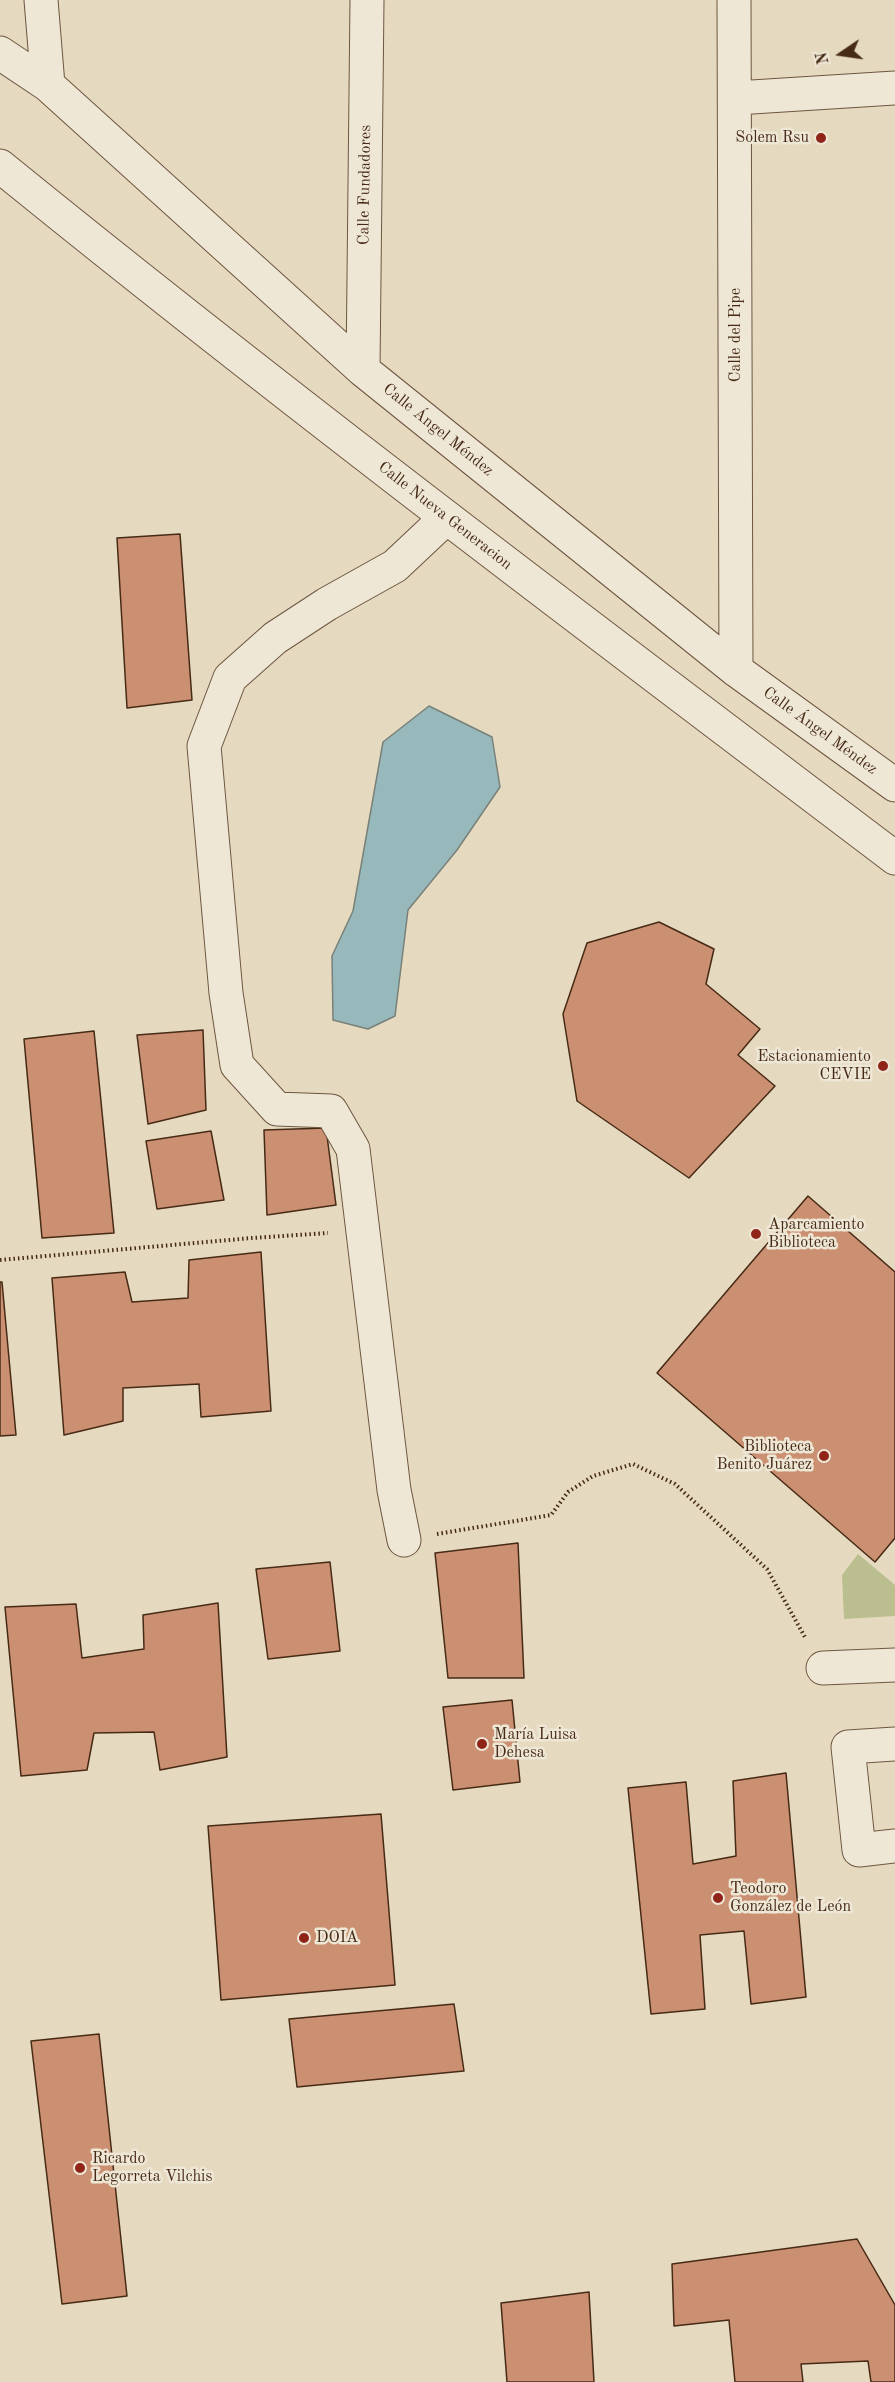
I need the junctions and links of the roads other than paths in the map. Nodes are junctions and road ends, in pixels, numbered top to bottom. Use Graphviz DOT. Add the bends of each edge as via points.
graph roads {
  1 [pos="41,0"];
  2 [pos="367,0"];
  3 [pos="734,0"];
  4 [pos="0,53"];
  5 [pos="48,85"];
  6 [pos="895,87"];
  7 [pos="736,98"];
  8 [pos="0,166"];
  9 [pos="363,370"];
  10 [pos="446,518"];
  11 [pos="736,670"];
  12 [pos="895,785"];
  13 [pos="895,858"];
  14 [pos="404,1540"];
  15 [pos="895,1665"];
  16 [pos="823,1668"];
  17 [pos="895,1744"];
  18 [pos="895,1846"];
  1 -- 5 [label="street"];
  2 -- 9 [label="street, Calle Fundadores"];
  3 -- 7 [label="street, Calle del Pipe"];
  4 -- 5 [label="street, Calle Ángel Méndez"];
  5 -- 9 [label="street, Calle Ángel Méndez"];
  6 -- 7 [label="street"];
  7 -- 11 [label="street, Calle del Pipe"];
  8 -- 10 [label="street, Calle Nueva Generacion"];
  9 -- 11 [label="street, Calle Ángel Méndez"];
  10 -- 13 [label="street, Calle Nueva Generacion"];
  10 -- 14 [label="street" via="396,566 275,638 230,678 204,746 226,993 237,1065 277,1109 331,1111 353,1149 394,1490"];
  11 -- 12 [label="street, Calle Ángel Méndez"];
  15 -- 16 [label="street"];
  17 -- 18 [label="street" via="848,1747 859,1850"];
}
